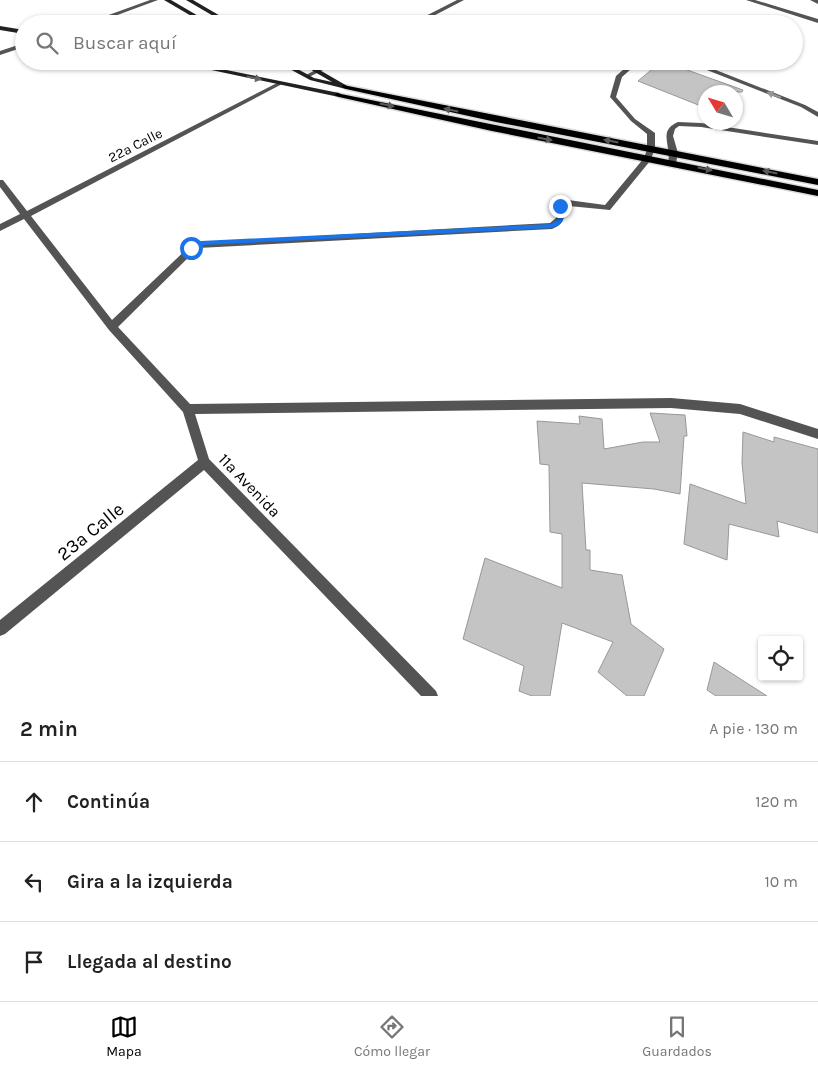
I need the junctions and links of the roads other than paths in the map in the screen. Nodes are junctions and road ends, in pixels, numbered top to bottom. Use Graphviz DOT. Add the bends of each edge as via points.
graph roads {
  1 [pos="154,0"];
  2 [pos="166,0"];
  3 [pos="189,0"];
  4 [pos="461,0"];
  5 [pos="749,0"];
  6 [pos="813,0"];
  7 [pos="818,2"];
  8 [pos="112,15"];
  9 [pos="193,15"];
  10 [pos="215,15"];
  11 [pos="431,15"];
  12 [pos="798,15"];
  13 [pos="803,16"];
  14 [pos="818,21"];
  15 [pos="0,28"];
  16 [pos="15,30"];
  17 [pos="15,48"];
  18 [pos="0,52"];
  19 [pos="216,70"];
  20 [pos="295,70"];
  21 [pos="626,70"];
  22 [pos="710,70"];
  23 [pos="318,71"];
  24 [pos="307,76"];
  25 [pos="281,83"];
  26 [pos="346,87"];
  27 [pos="339,95"];
  28 [pos="818,115"];
  29 [pos="818,143"];
  30 [pos="651,149"];
  31 [pos="674,153"];
  32 [pos="647,159"];
  33 [pos="672,163"];
  34 [pos="0,182"];
  35 [pos="818,182"];
  36 [pos="818,193"];
  37 [pos="26,216"];
  38 [pos="0,228"];
  39 [pos="112,327"];
  40 [pos="188,409"];
  41 [pos="818,434"];
  42 [pos="204,462"];
  43 [pos="0,629"];
  44 [pos="431,696"];
  1 -- 8 [label="street"];
  2 -- 9 [label="main road"];
  3 -- 10 [label="main road"];
  4 -- 11 [label="street"];
  5 -- 12 [label="street"];
  6 -- 7 [label="street"];
  13 -- 14 [label="street"];
  15 -- 16 [label="main road"];
  17 -- 18 [label="street"];
  19 -- 25 [label="main road, one-way"];
  20 -- 24 [label="main road"];
  21 -- 30 [label="street" via="619,76 613,97 633,120 651,133"];
  28 -- 22 [label="street, one-way" via="803,106"];
  23 -- 24 [label="street"];
  23 -- 26 [label="main road"];
  24 -- 26 [label="main road"];
  25 -- 27 [label="main road"];
  25 -- 37 [label="street, 22a Calle"];
  30 -- 26 [label="main road, one-way"];
  27 -- 32 [label="main road, one-way"];
  29 -- 31 [label="street" via="678,124 669,136"];
  30 -- 31 [label="main road"];
  30 -- 32 [label="street"];
  31 -- 33 [label="street"];
  35 -- 31 [label="main road, one-way"];
  32 -- 33 [label="main road"];
  32 -- 39 [label="street" via="607,208 564,204 560,206 559,223 552,226 196,244"];
  33 -- 36 [label="main road, one-way"];
  34 -- 37 [label="street, 11a Avenida"];
  37 -- 38 [label="street, 22a Calle"];
  37 -- 39 [label="street, 11a Avenida"];
  39 -- 40 [label="street, 11a Avenida"];
  40 -- 41 [label="street" via="671,403 740,409"];
  40 -- 42 [label="street, 11a Avenida"];
  42 -- 43 [label="street, 23a Calle"];
  42 -- 44 [label="street, 11a Avenida"];
}
